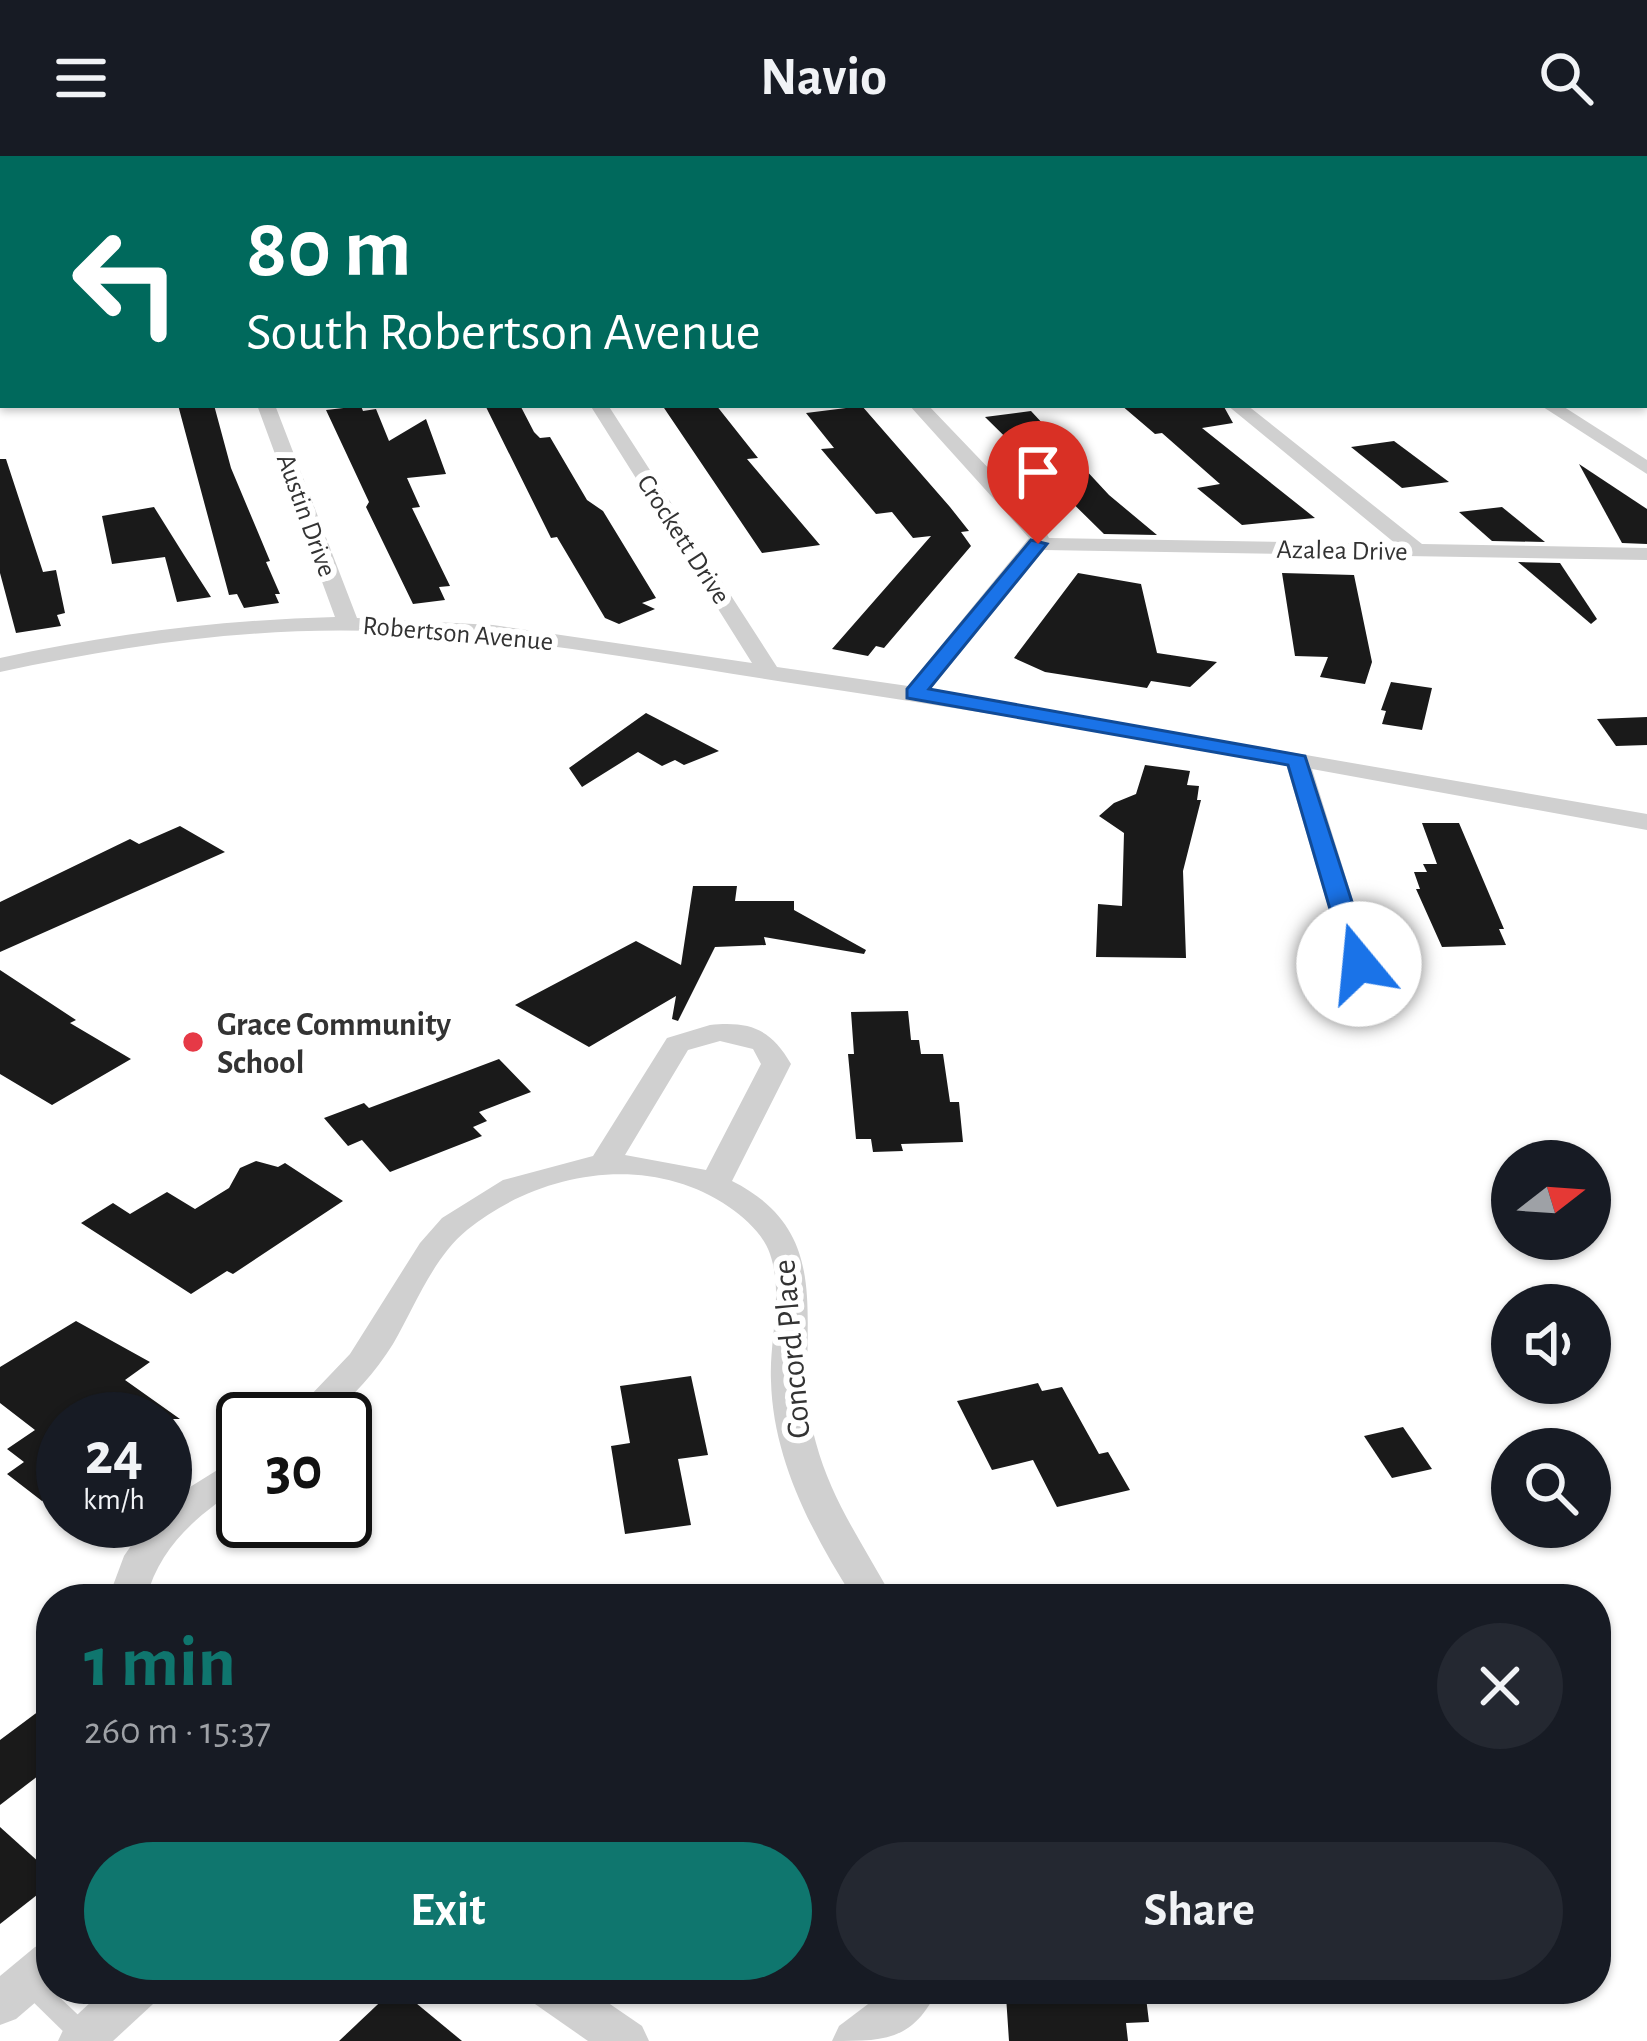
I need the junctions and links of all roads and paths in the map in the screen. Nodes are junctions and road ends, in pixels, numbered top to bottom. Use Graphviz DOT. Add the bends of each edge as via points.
graph roads {
  1 [pos="267,408"];
  2 [pos="601,408"];
  3 [pos="921,408"];
  4 [pos="1240,408"];
  5 [pos="1554,408"];
  6 [pos="1647,468"];
  7 [pos="1038,544"];
  8 [pos="1418,551"];
  9 [pos="1647,554"];
  10 [pos="348,624"];
  11 [pos="0,665"];
  12 [pos="770,673"];
  13 [pos="915,693"];
  14 [pos="1297,760"];
  15 [pos="1647,822"];
  16 [pos="1359,964"];
  17 [pos="604,1164"];
  18 [pos="714,1185"];
  19 [pos="333,1392"];
  20 [pos="216,1484"];
  21 [pos="129,1584"];
  22 [pos="864,1584"];
  23 [pos="48,2004"];
  24 [pos="121,2004"];
  25 [pos="573,2004"];
  26 [pos="904,2004"];
  27 [pos="83,2039"];
  28 [pos="626,2041"];
  29 [pos="854,2041"];
  1 -- 10 [label="street, Austin Drive"];
  2 -- 12 [label="street, Crockett Drive"];
  3 -- 7 [label="street" via="1034,526"];
  4 -- 8 [label="street"];
  5 -- 6 [label="street"];
  7 -- 8 [label="street, Azalea Drive"];
  7 -- 13 [label="street"];
  8 -- 9 [label="street, Azalea Drive"];
  10 -- 11 [label="street, Robertson Avenue" via="176,634"];
  10 -- 12 [label="street, Robertson Avenue" via="466,629"];
  12 -- 13 [label="street, Robertson Avenue"];
  13 -- 14 [label="street, Robertson Avenue"];
  14 -- 15 [label="street, Robertson Avenue"];
  14 -- 16 [label="street"];
  17 -- 18 [label="street, Concord Place" via="666,1169"];
  17 -- 18 [label="street" via="676,1044 734,1032 764,1043 776,1064"];
  17 -- 19 [label="street, Concord Place" via="503,1191 449,1227 366,1359"];
  18 -- 22 [label="street, Concord Place" via="766,1220 789,1258 788,1386 801,1459 833,1538"];
  20 -- 21 [label="street" via="149,1543"];
  23 -- 27 [label="lane"];
  24 -- 27 [label="street"];
  25 -- 28 [label="street"];
  26 -- 29 [label="street"];
}
